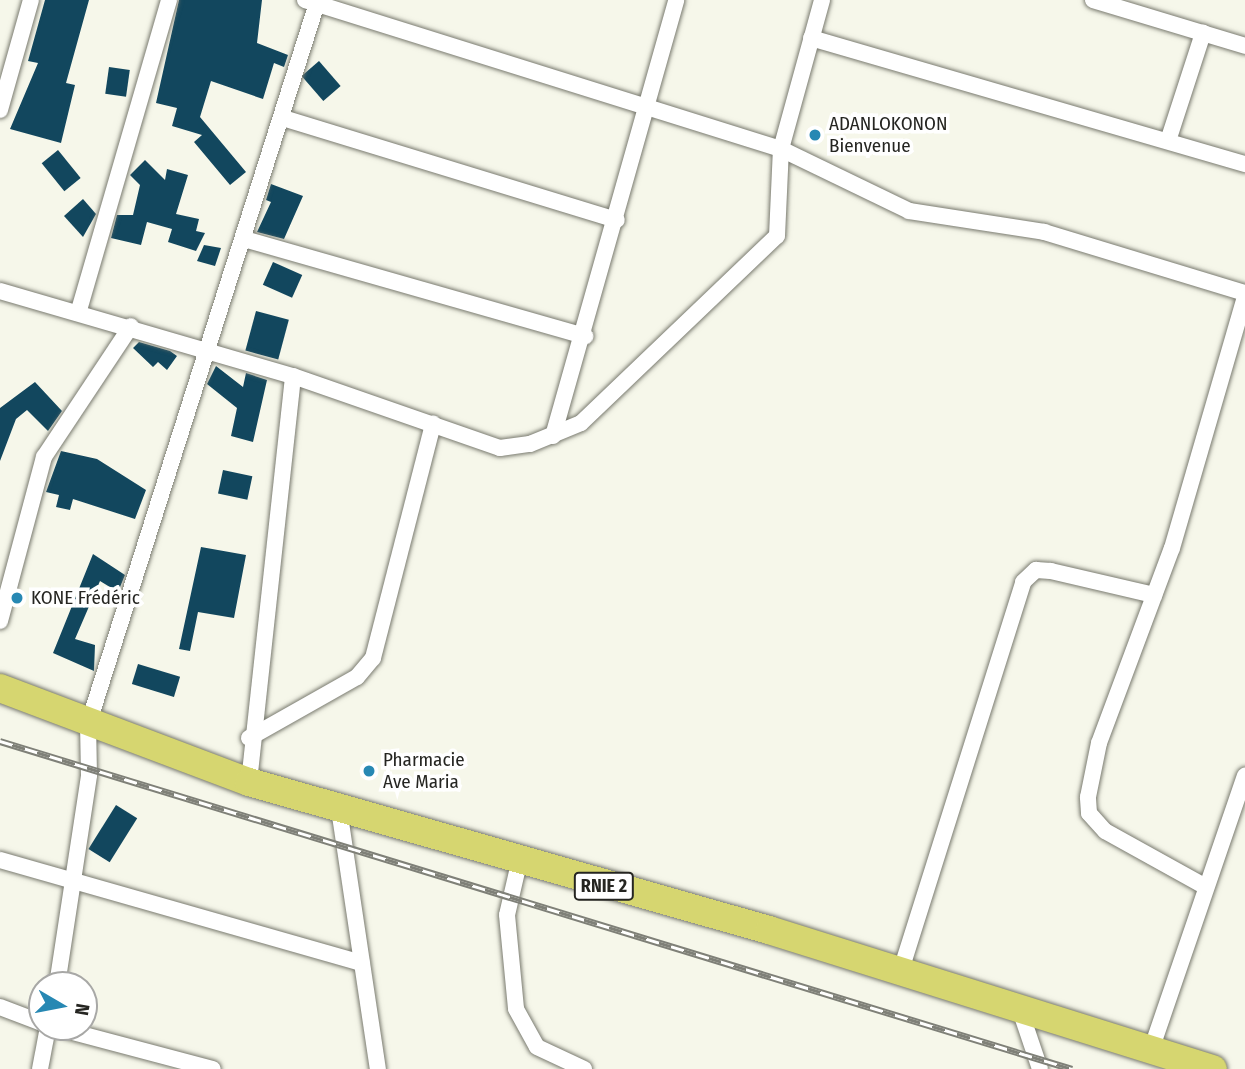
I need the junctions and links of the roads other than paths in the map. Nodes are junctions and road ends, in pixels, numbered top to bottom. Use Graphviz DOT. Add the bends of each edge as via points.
graph roads {
  1 [pos="31,0"];
  2 [pos="169,0"];
  3 [pos="676,0"];
  4 [pos="821,0"];
  5 [pos="1093,0"];
  6 [pos="313,2"];
  7 [pos="1203,33"];
  8 [pos="811,38"];
  9 [pos="1245,46"];
  10 [pos="649,105"];
  11 [pos="0,110"];
  12 [pos="283,118"];
  13 [pos="1168,141"];
  14 [pos="781,149"];
  15 [pos="1245,164"];
  16 [pos="617,220"];
  17 [pos="244,239"];
  18 [pos="0,291"];
  19 [pos="1245,294"];
  20 [pos="79,310"];
  21 [pos="131,326"];
  22 [pos="585,336"];
  23 [pos="208,350"];
  24 [pos="293,376"];
  25 [pos="433,424"];
  26 [pos="552,436"];
  27 [pos="1154,595"];
  28 [pos="0,621"];
  29 [pos="0,688"];
  30 [pos="88,725"];
  31 [pos="249,738"];
  32 [pos="1245,776"];
  33 [pos="249,782"];
  34 [pos="1241,799"];
  35 [pos="339,809"];
  36 [pos="0,860"];
  37 [pos="519,863"];
  38 [pos="72,880"];
  39 [pos="1206,887"];
  40 [pos="362,963"];
  41 [pos="901,970"];
  42 [pos="59,971"];
  43 [pos="0,1007"];
  44 [pos="1019,1007"];
  45 [pos="28,1018"];
  46 [pos="45,1041"];
  47 [pos="92,1041"];
  48 [pos="1151,1050"];
  49 [pos="147,1061"];
  50 [pos="40,1069"];
  51 [pos="212,1069"];
  52 [pos="379,1069"];
  53 [pos="584,1069"];
  54 [pos="1040,1069"];
  55 [pos="1213,1069"];
  1 -- 11 [label="street"];
  2 -- 20 [label="street"];
  3 -- 10 [label="street"];
  4 -- 8 [label="street"];
  5 -- 7 [label="street"];
  6 -- 10 [label="street"];
  6 -- 12 [label="street"];
  7 -- 9 [label="street"];
  7 -- 13 [label="street"];
  8 -- 13 [label="street"];
  8 -- 14 [label="street"];
  10 -- 14 [label="street"];
  10 -- 16 [label="street"];
  12 -- 16 [label="street"];
  12 -- 17 [label="street"];
  13 -- 15 [label="street"];
  14 -- 19 [label="street" via="909,212 1044,232"];
  14 -- 26 [label="street" via="782,217 760,259 581,423"];
  16 -- 22 [label="street"];
  17 -- 22 [label="street"];
  17 -- 23 [label="street"];
  18 -- 20 [label="street"];
  19 -- 27 [label="street"];
  20 -- 21 [label="street"];
  21 -- 23 [label="street"];
  21 -- 28 [label="street" via="44,457"];
  22 -- 26 [label="street"];
  23 -- 24 [label="street"];
  23 -- 30 [label="street"];
  24 -- 25 [label="street"];
  24 -- 31 [label="street"];
  25 -- 26 [label="street" via="500,448"];
  25 -- 31 [label="street" via="373,657 357,677"];
  27 -- 39 [label="street" via="1100,743 1089,813 1105,831"];
  27 -- 41 [label="street" via="1051,571 1036,570 1023,582"];
  29 -- 30 [label="highway, RNIE 2"];
  30 -- 33 [label="highway, RNIE 2"];
  30 -- 38 [label="street" via="89,775"];
  31 -- 33 [label="street"];
  32 -- 34 [label="street"];
  33 -- 35 [label="highway, RNIE 2"];
  34 -- 39 [label="street"];
  35 -- 37 [label="highway, RNIE 2"];
  35 -- 40 [label="street"];
  36 -- 38 [label="street"];
  37 -- 41 [label="highway, RNIE 2"];
  37 -- 53 [label="street" via="508,915 516,1009 537,1047"];
  38 -- 40 [label="street"];
  38 -- 42 [label="street"];
  39 -- 48 [label="street"];
  40 -- 52 [label="street"];
  41 -- 44 [label="highway, RNIE 2"];
  43 -- 45 [label="street"];
  44 -- 48 [label="highway, RNIE 2"];
  44 -- 54 [label="street"];
  46 -- 50 [label="street"];
  47 -- 49 [label="street"];
  48 -- 55 [label="highway, RNIE 2"];
  49 -- 51 [label="street"];
}
